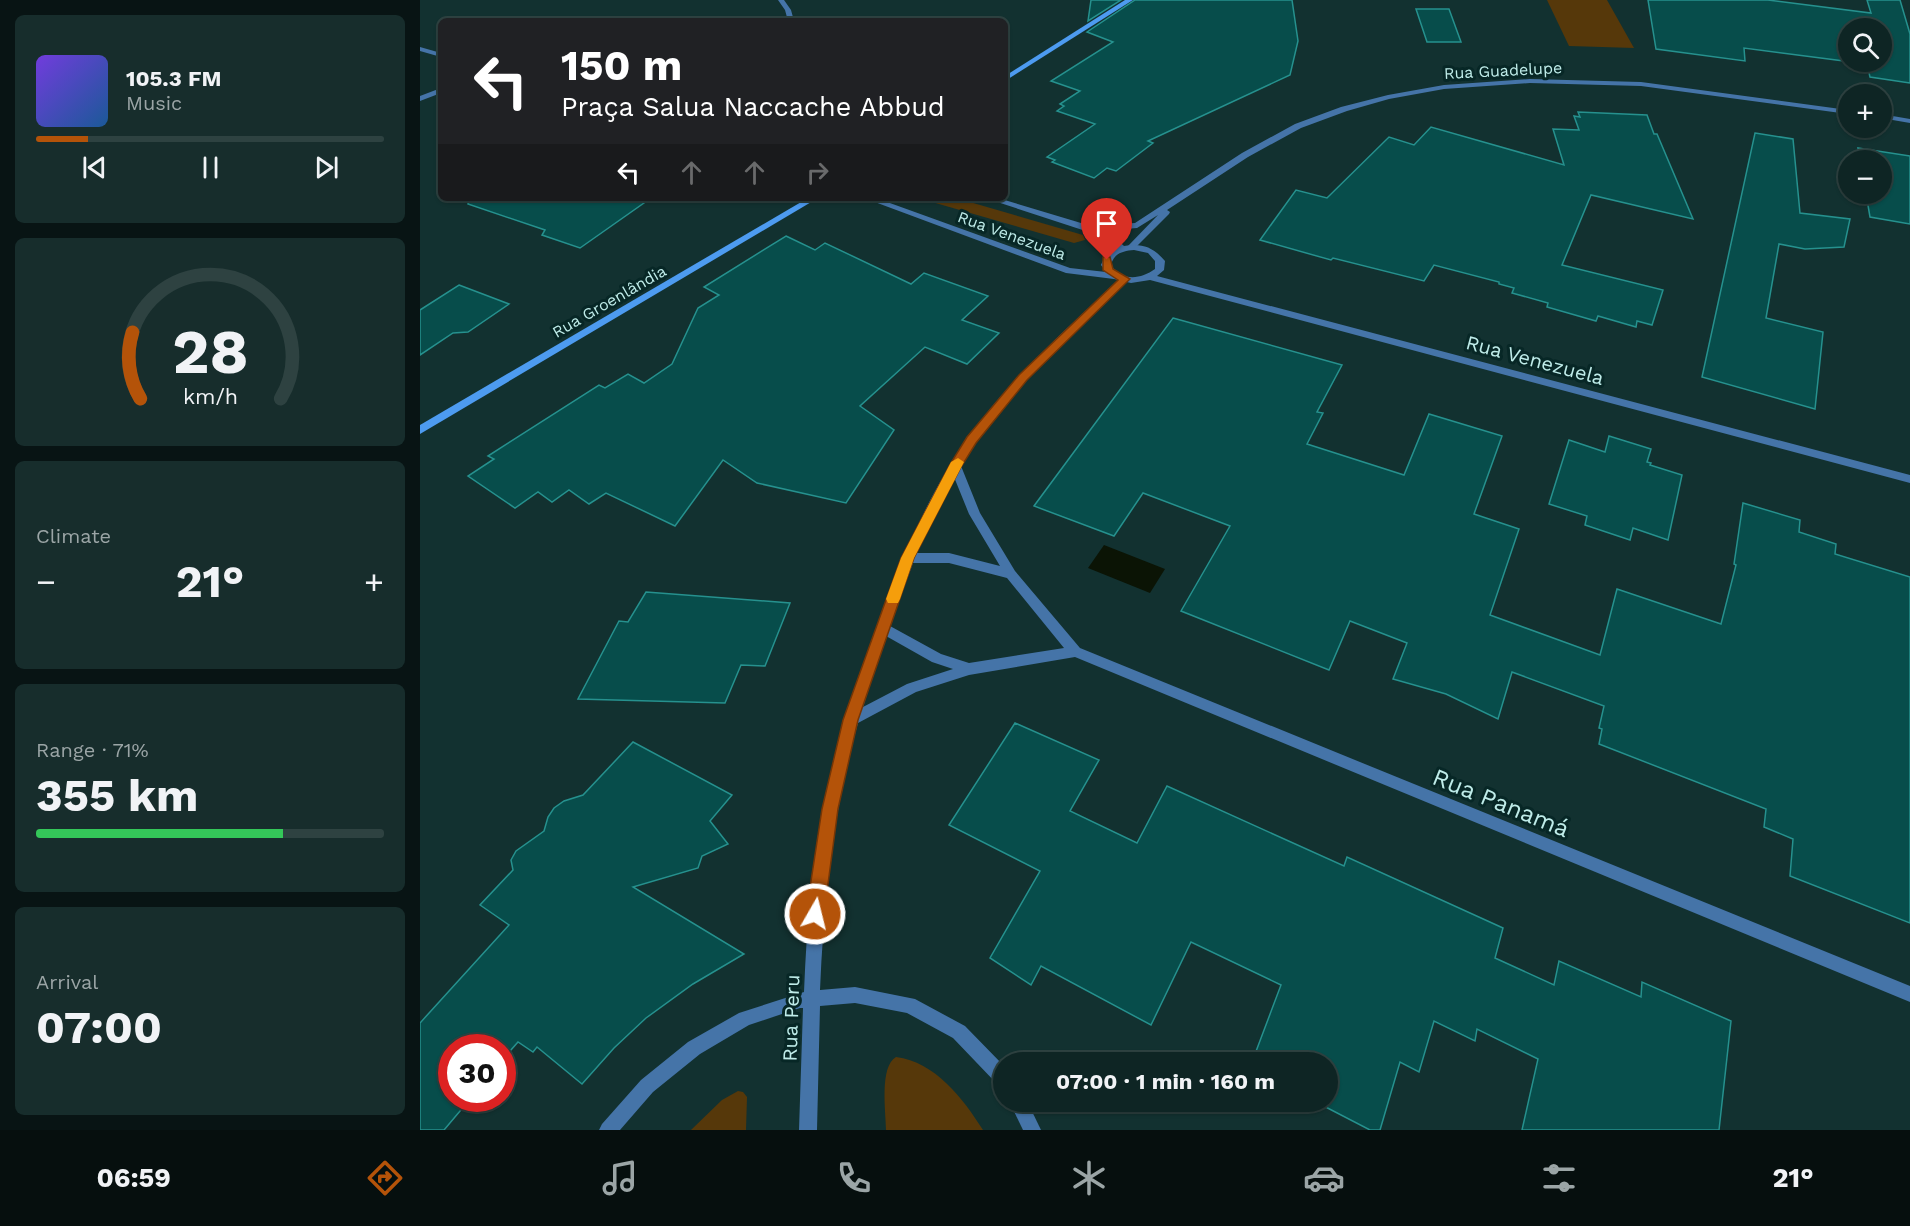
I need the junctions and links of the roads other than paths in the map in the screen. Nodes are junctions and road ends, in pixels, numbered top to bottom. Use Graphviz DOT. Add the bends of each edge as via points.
graph roads {
  1 [pos="781,0"];
  2 [pos="1130,0"];
  3 [pos="789,18"];
  4 [pos="420,49"];
  5 [pos="438,54"];
  6 [pos="1008,77"];
  7 [pos="438,91"];
  8 [pos="420,99"];
  9 [pos="1838,111"];
  10 [pos="1892,118"];
  11 [pos="1910,121"];
  12 [pos="1182,196"];
  13 [pos="809,201"];
  14 [pos="876,201"];
  15 [pos="999,201"];
  16 [pos="1089,229"];
  17 [pos="1126,248"];
  18 [pos="1120,277"];
  19 [pos="1150,277"];
  20 [pos="420,430"];
  21 [pos="955,466"];
  22 [pos="1910,479"];
  23 [pos="908,558"];
  24 [pos="1011,574"];
  25 [pos="883,628"];
  26 [pos="1075,652"];
  27 [pos="969,669"];
  28 [pos="850,720"];
  29 [pos="1910,994"];
  30 [pos="811,997"];
  31 [pos="993,1064"];
  32 [pos="1023,1112"];
  33 [pos="608,1130"];
  34 [pos="808,1130"];
  35 [pos="1032,1130"];
  1 -- 3 [label="street"];
  2 -- 6 [label="main road"];
  4 -- 5 [label="street"];
  7 -- 8 [label="street"];
  9 -- 12 [label="street, Rua Guadelupe" via="1641,84 1530,81 1444,87 1388,97 1298,126"];
  10 -- 11 [label="street"];
  12 -- 16 [label="street, Rua Guadelupe" via="1137,225"];
  12 -- 17 [label="street, Rua Guadelupe"];
  13 -- 20 [label="main road, Rua Groenlândia"];
  14 -- 18 [label="street, Rua Venezuela" via="1069,271"];
  15 -- 16 [label="street, Rua Venezuela"];
  16 -- 17 [label="street, Rua Venezuela"];
  17 -- 18 [label="street, Rua Guadelupe" via="1107,260 1106,265"];
  17 -- 19 [label="street, Rua Venezuela" via="1146,249 1159,257 1159,270"];
  18 -- 19 [label="street, Rua Venezuela"];
  18 -- 21 [label="street, Rua Peru" via="1023,378"];
  19 -- 22 [label="street, Rua Venezuela"];
  21 -- 23 [label="street, Rua Peru"];
  21 -- 24 [label="street, Rua Panamá" via="975,514"];
  23 -- 24 [label="street" via="949,558"];
  23 -- 25 [label="street, Rua Peru"];
  24 -- 26 [label="street, Rua Panamá"];
  25 -- 27 [label="street" via="937,658"];
  25 -- 28 [label="street, Rua Peru"];
  26 -- 27 [label="street"];
  26 -- 29 [label="street, Rua Panamá"];
  27 -- 28 [label="street" via="912,688"];
  28 -- 30 [label="street, Rua Peru" via="830,809 815,914"];
  30 -- 31 [label="street" via="880,997 911,1006 942,1020 969,1039"];
  30 -- 33 [label="street" via="772,1006 694,1046 657,1075"];
  30 -- 34 [label="street, Rua Peru"];
  32 -- 35 [label="street"];
}
